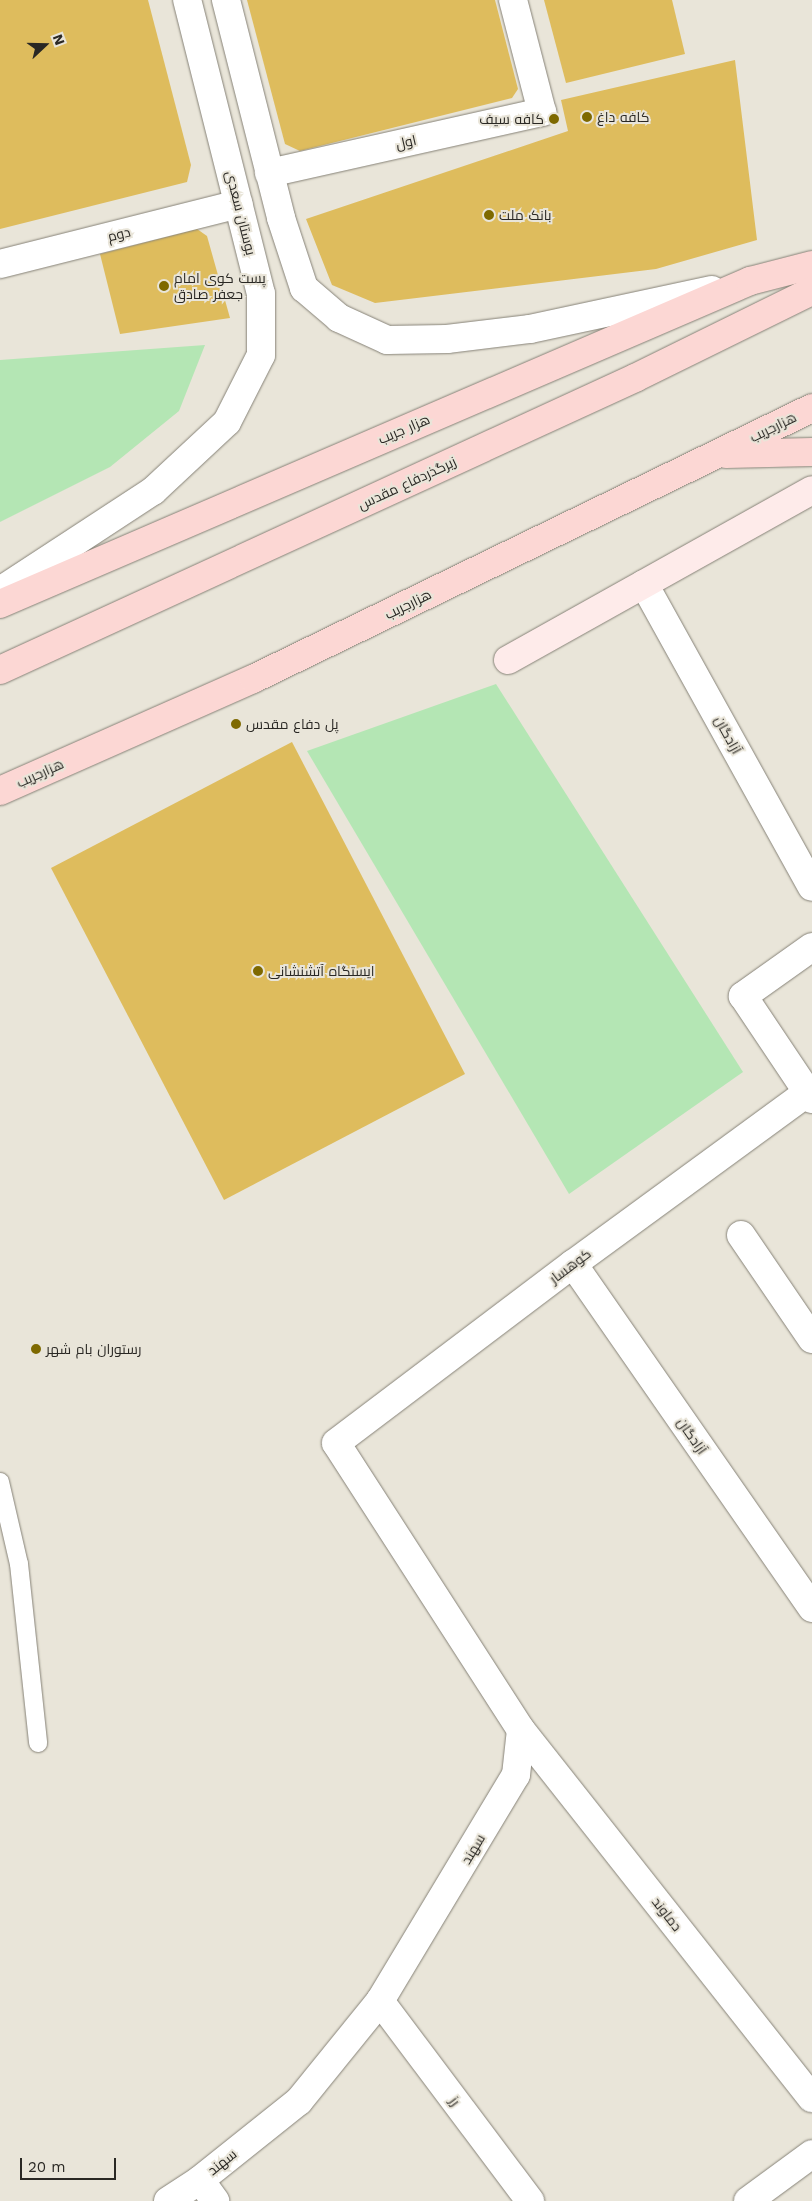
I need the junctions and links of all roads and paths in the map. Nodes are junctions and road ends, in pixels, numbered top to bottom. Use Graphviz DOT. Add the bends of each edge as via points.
graph roads {
  1 [pos="187,0"];
  2 [pos="226,0"];
  3 [pos="513,0"];
  4 [pos="269,173"];
  5 [pos="239,204"];
  6 [pos="0,264"];
  7 [pos="812,265"];
  8 [pos="750,281"];
  9 [pos="812,291"];
  10 [pos="812,408"];
  11 [pos="812,452"];
  12 [pos="719,454"];
  13 [pos="812,490"];
  14 [pos="644,584"];
  15 [pos="0,591"];
  16 [pos="0,604"];
  17 [pos="508,660"];
  18 [pos="0,670"];
  19 [pos="0,791"];
  20 [pos="812,887"];
  21 [pos="812,947"];
  22 [pos="809,1096"];
  23 [pos="741,1235"];
  24 [pos="573,1264"];
  25 [pos="812,1339"];
  26 [pos="0,1482"];
  27 [pos="812,1608"];
  28 [pos="521,1730"];
  29 [pos="38,1743"];
  30 [pos="380,2001"];
  31 [pos="812,2098"];
  32 [pos="812,2154"];
  33 [pos="207,2190"];
  34 [pos="168,2201"];
  35 [pos="530,2201"];
  36 [pos="748,2201"];
  1 -- 5 [label="street, بوستان سعدی"];
  2 -- 4 [label="street"];
  3 -- 4 [label="street, اول" via="542,112"];
  4 -- 8 [label="street" via="280,218 304,288 339,318 387,340 448,339 530,329"];
  5 -- 6 [label="street, دوم"];
  5 -- 15 [label="street, بوستان سعدی" via="261,294 261,355 227,422 153,491"];
  7 -- 8 [label="main road, هزار جریب"];
  8 -- 16 [label="main road, هزار جریب"];
  9 -- 18 [label="main road, زیرگذردفاع مقدس" via="635,378"];
  10 -- 12 [label="main road, هزارجریب"];
  11 -- 12 [label="main road"];
  12 -- 19 [label="main road, هزارجریب" via="253,678"];
  13 -- 14 [label="street"];
  14 -- 17 [label="street"];
  14 -- 20 [label="street, آزادگان"];
  21 -- 22 [label="street, کوهسار" via="743,996"];
  22 -- 24 [label="street, کوهسار"];
  23 -- 25 [label="street"];
  24 -- 27 [label="street, آزادگان"];
  24 -- 28 [label="street, کوهسار" via="336,1443"];
  26 -- 29 [label="lane" via="20,1564"];
  28 -- 30 [label="street, سهند" via="516,1775"];
  28 -- 31 [label="street, دماوند"];
  30 -- 33 [label="street, سهند" via="299,2101"];
  30 -- 35 [label="street, رز"];
  32 -- 36 [label="street"];
  33 -- 34 [label="street, سهند"];
}
